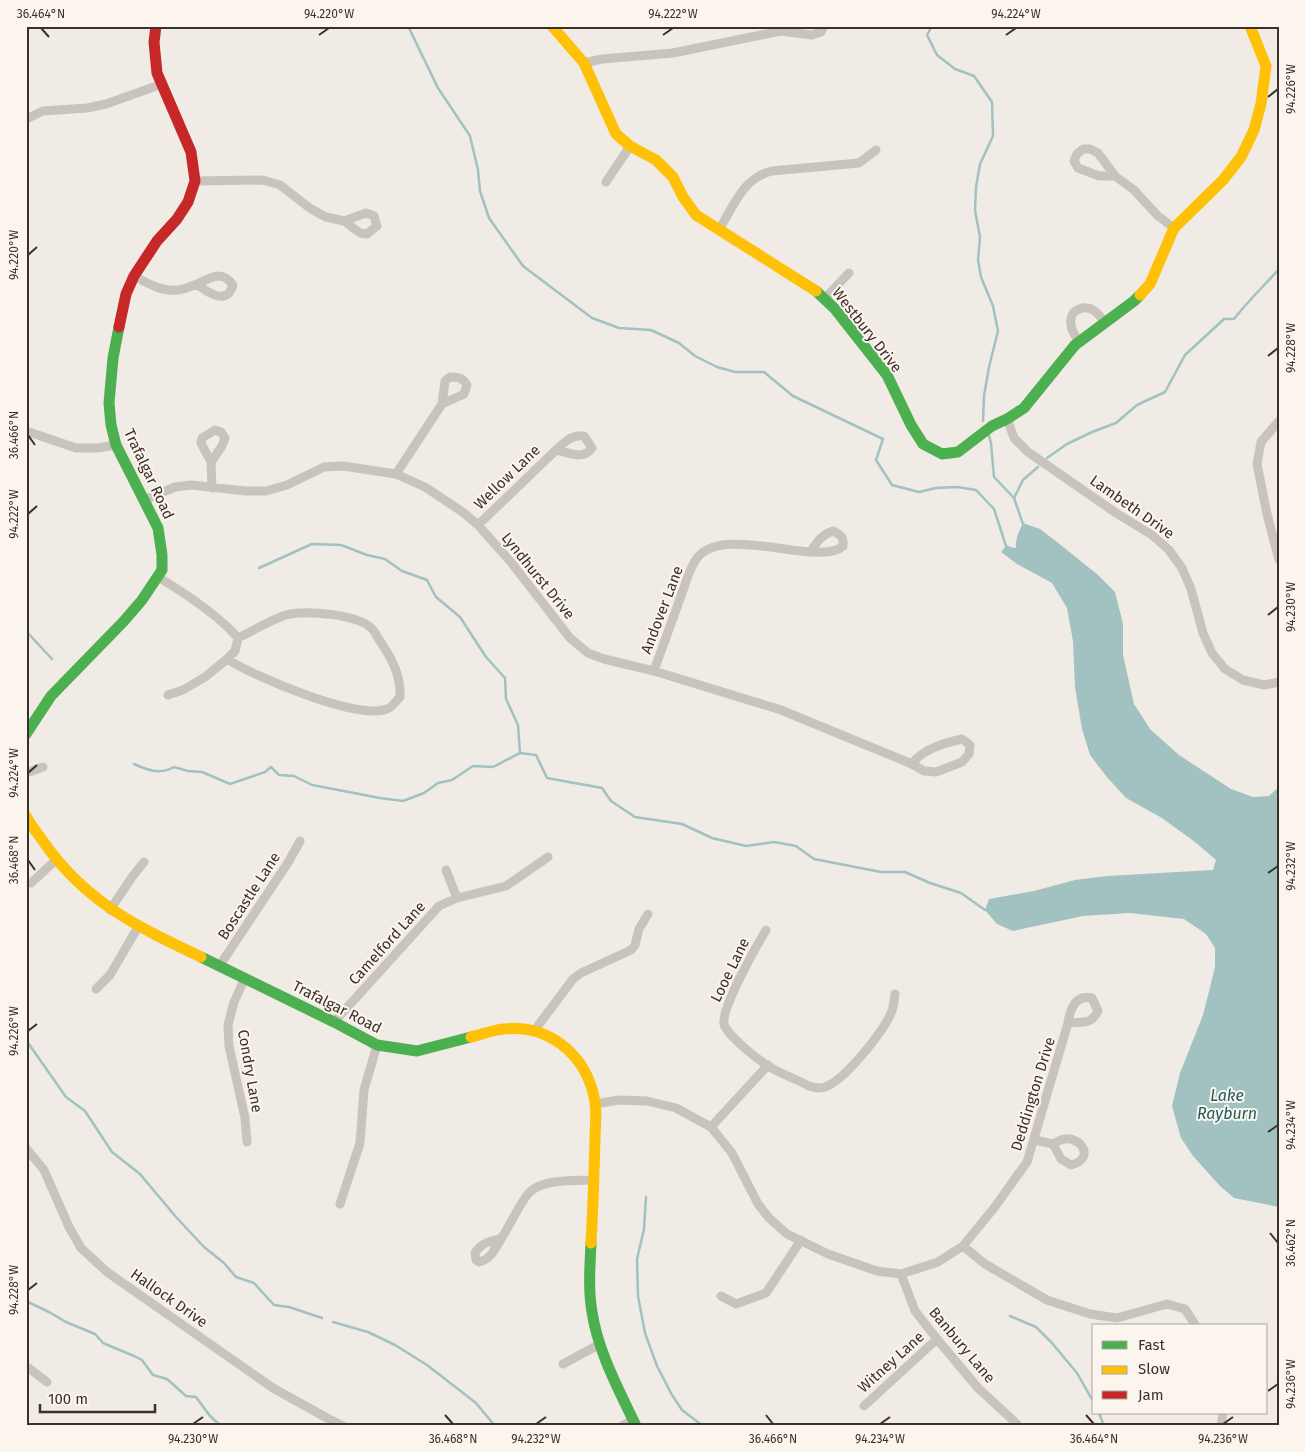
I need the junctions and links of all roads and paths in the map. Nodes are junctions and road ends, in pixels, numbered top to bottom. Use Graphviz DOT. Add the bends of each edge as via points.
graph roads {
  1 [pos="156,26"];
  2 [pos="552,26"];
  3 [pos="790,26"];
  4 [pos="824,26"];
  5 [pos="1250,26"];
  6 [pos="781,31"];
  7 [pos="584,63"];
  8 [pos="162,84"];
  9 [pos="26,119"];
  10 [pos="630,146"];
  11 [pos="876,150"];
  12 [pos="1115,176"];
  13 [pos="195,181"];
  14 [pos="606,182"];
  15 [pos="344,221"];
  16 [pos="1174,228"];
  17 [pos="719,230"];
  18 [pos="849,273"];
  19 [pos="134,276"];
  20 [pos="197,284"];
  21 [pos="825,298"];
  22 [pos="1104,322"];
  23 [pos="1079,342"];
  24 [pos="442,404"];
  25 [pos="1007,420"];
  26 [pos="1279,421"];
  27 [pos="26,432"];
  28 [pos="116,445"];
  29 [pos="556,450"];
  30 [pos="211,462"];
  31 [pos="396,474"];
  32 [pos="212,488"];
  33 [pos="144,500"];
  34 [pos="478,525"];
  35 [pos="811,551"];
  36 [pos="1279,560"];
  37 [pos="158,577"];
  38 [pos="238,638"];
  39 [pos="227,659"];
  40 [pos="654,672"];
  41 [pos="1279,682"];
  42 [pos="168,695"];
  43 [pos="26,734"];
  44 [pos="912,764"];
  45 [pos="43,767"];
  46 [pos="26,773"];
  47 [pos="26,816"];
  48 [pos="300,840"];
  49 [pos="548,857"];
  50 [pos="56,860"];
  51 [pos="144,862"];
  52 [pos="446,870"];
  53 [pos="31,883"];
  54 [pos="457,898"];
  55 [pos="110,910"];
  56 [pos="648,914"];
  57 [pos="138,927"];
  58 [pos="766,930"];
  59 [pos="220,966"];
  60 [pos="245,978"];
  61 [pos="96,989"];
  62 [pos="895,994"];
  63 [pos="334,1022"];
  64 [pos="1068,1023"];
  65 [pos="534,1031"];
  66 [pos="377,1045"];
  67 [pos="768,1065"];
  68 [pos="595,1104"];
  69 [pos="711,1127"];
  70 [pos="1035,1140"];
  71 [pos="247,1142"];
  72 [pos="1054,1144"];
  73 [pos="26,1148"];
  74 [pos="594,1180"];
  75 [pos="340,1204"];
  76 [pos="501,1239"];
  77 [pos="801,1240"];
  78 [pos="964,1246"];
  79 [pos="901,1274"];
  80 [pos="720,1296"];
  81 [pos="1195,1324"];
  82 [pos="937,1339"];
  83 [pos="600,1344"];
  84 [pos="563,1364"];
  85 [pos="26,1366"];
  86 [pos="47,1382"];
  87 [pos="864,1406"];
  88 [pos="630,1424"];
  89 [pos="1017,1425"];
  90 [pos="343,1426"];
  1 -- 8 [label="street, Trafalgar Road" via="155,61"];
  2 -- 7 [label="street, Westbury Drive"];
  3 -- 6 [label="street"];
  4 -- 6 [label="street" via="821,32 812,35"];
  5 -- 16 [label="street, Westbury Drive" via="1266,66 1254,130 1241,157 1223,180"];
  6 -- 7 [label="street" via="673,53"];
  7 -- 10 [label="street, Westbury Drive" via="616,134"];
  8 -- 9 [label="street" via="106,104 43,110"];
  8 -- 13 [label="street, Trafalgar Road" via="191,152"];
  10 -- 14 [label="street"];
  10 -- 17 [label="street, Westbury Drive" via="656,160 673,177 696,215"];
  11 -- 17 [label="street" via="859,163 760,174 743,189"];
  12 -- 16 [label="street"];
  13 -- 15 [label="street" via="263,180 280,185 326,217"];
  13 -- 19 [label="street, Trafalgar Road" via="181,214 157,241"];
  16 -- 22 [label="street, Westbury Drive" via="1150,284 1134,302"];
  17 -- 21 [label="street, Westbury Drive"];
  18 -- 21 [label="street"];
  19 -- 20 [label="street" via="162,289 177,290"];
  19 -- 28 [label="street, Trafalgar Road" via="126,294 109,385 111,425"];
  21 -- 25 [label="street, Westbury Drive" via="887,375 910,425 923,444 942,454 958,452 992,426"];
  22 -- 23 [label="street, Westbury Drive"];
  22 -- 23 [label="street" via="1093,309 1076,310 1070,320"];
  23 -- 25 [label="street, Westbury Drive" via="1024,408"];
  24 -- 31 [label="street"];
  25 -- 41 [label="street, Lambeth Drive" via="1014,438 1028,452 1152,535 1169,550 1192,589 1203,633 1212,653 1225,669 1244,680 1264,685"];
  26 -- 36 [label="street" via="1261,442 1257,464"];
  27 -- 28 [label="street" via="76,448"];
  28 -- 33 [label="street, Trafalgar Road"];
  29 -- 34 [label="street, Wellow Lane"];
  30 -- 32 [label="street"];
  31 -- 32 [label="street, Lyndhurst Drive" via="343,466 324,467 287,486 266,491"];
  31 -- 34 [label="street, Lyndhurst Drive" via="425,487"];
  32 -- 33 [label="street, Lyndhurst Drive" via="191,485 174,488"];
  33 -- 37 [label="street, Trafalgar Road" via="158,528 162,570"];
  34 -- 40 [label="street, Lyndhurst Drive" via="570,638 588,653"];
  35 -- 40 [label="street, Andover Lane" via="732,544 711,547 697,557"];
  37 -- 38 [label="street"];
  37 -- 43 [label="street, Trafalgar Road" via="124,621 51,696"];
  38 -- 39 [label="street" via="235,651"];
  38 -- 39 [label="street" via="286,615 331,614 352,618 371,627 384,647 401,684 400,697 389,708 372,711 347,707 283,687"];
  39 -- 42 [label="street" via="205,677"];
  40 -- 44 [label="street, Lyndhurst Drive" via="781,710"];
  44 -- 44 [label="street, Lyndhurst Drive" via="917,756 949,742 962,739 970,745 969,754 962,762 936,772 924,771"];
  45 -- 46 [label="street"];
  47 -- 50 [label="street, Trafalgar Road"];
  48 -- 59 [label="street, Boscastle Lane"];
  49 -- 54 [label="street, Camelford Lane" via="506,886"];
  50 -- 53 [label="street"];
  50 -- 55 [label="street, Trafalgar Road" via="83,889"];
  51 -- 55 [label="street"];
  52 -- 54 [label="street"];
  54 -- 63 [label="street, Camelford Lane" via="439,906 423,921"];
  55 -- 57 [label="street, Trafalgar Road"];
  56 -- 65 [label="street" via="639,929 636,945 573,979"];
  57 -- 59 [label="street, Trafalgar Road"];
  57 -- 61 [label="street" via="110,975"];
  58 -- 67 [label="street, Looe Lane" via="752,954 724,1020 728,1031"];
  59 -- 60 [label="street, Trafalgar Road"];
  60 -- 63 [label="street, Trafalgar Road"];
  60 -- 71 [label="street, Condry Lane" via="228,1025"];
  62 -- 67 [label="street, Looe Lane" via="892,1011 874,1040 855,1062 825,1087 809,1086"];
  63 -- 66 [label="street, Trafalgar Road"];
  64 -- 70 [label="street, Deddington Drive"];
  65 -- 66 [label="street, Trafalgar Road" via="496,1030 444,1046 417,1050"];
  65 -- 68 [label="street, Trafalgar Road" via="568,1049 590,1083"];
  66 -- 75 [label="street" via="364,1090 360,1143"];
  67 -- 69 [label="street"];
  68 -- 69 [label="street, Deddington Drive" via="619,1100 647,1101 676,1108"];
  68 -- 74 [label="street, Trafalgar Road"];
  69 -- 77 [label="street, Deddington Drive" via="732,1153 758,1204 769,1218 787,1234"];
  70 -- 72 [label="street"];
  70 -- 78 [label="street, Deddington Drive" via="1027,1162"];
  73 -- 90 [label="street, Hallock Drive" via="44,1170 81,1248 107,1272 273,1388"];
  74 -- 76 [label="street" via="540,1185 528,1193"];
  74 -- 83 [label="street, Trafalgar Road" via="589,1281 592,1313"];
  77 -- 79 [label="street, Deddington Drive" via="828,1254"];
  77 -- 80 [label="street" via="766,1293 736,1304"];
  78 -- 79 [label="street, Deddington Drive" via="938,1262"];
  78 -- 81 [label="street" via="985,1264 1047,1300 1090,1314 1117,1318 1167,1304 1185,1309"];
  79 -- 82 [label="street, Banbury Lane" via="915,1311"];
  82 -- 87 [label="street, Witney Lane"];
  82 -- 89 [label="street, Banbury Lane" via="978,1388"];
  83 -- 84 [label="street"];
  83 -- 88 [label="street, Trafalgar Road"];
  85 -- 86 [label="street"];
}
